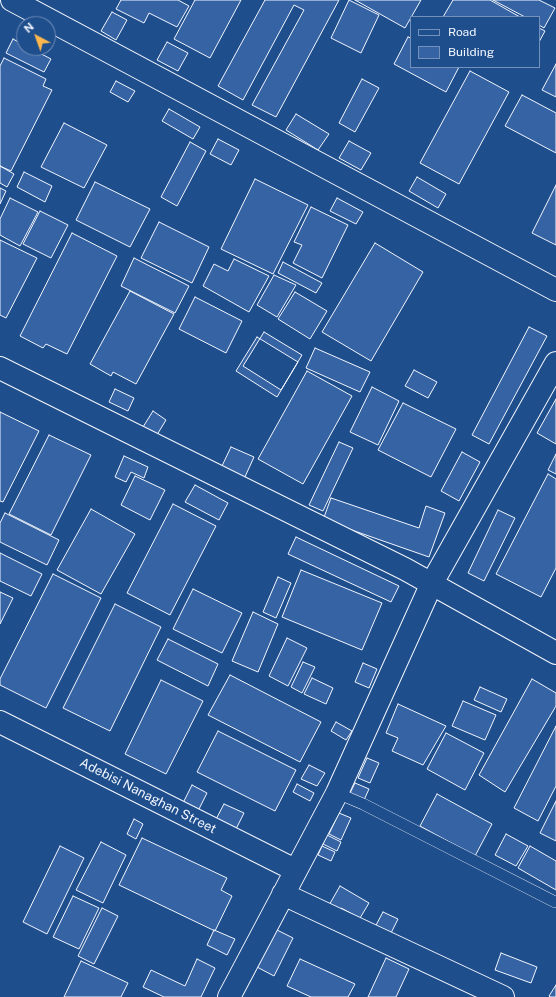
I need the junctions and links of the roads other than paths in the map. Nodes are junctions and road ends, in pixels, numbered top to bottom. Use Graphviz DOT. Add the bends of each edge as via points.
graph roads {
  1 [pos="12,0"];
  2 [pos="556,290"];
  3 [pos="556,363"];
  4 [pos="0,368"];
  5 [pos="432,583"];
  6 [pos="556,653"];
  7 [pos="0,722"];
  8 [pos="336,793"];
  9 [pos="295,870"];
  10 [pos="283,894"];
  11 [pos="555,902"];
  12 [pos="228,997"];
  13 [pos="503,997"];
  1 -- 2 [label="street"];
  3 -- 5 [label="street"];
  4 -- 5 [label="street"];
  5 -- 6 [label="street"];
  5 -- 8 [label="street"];
  7 -- 9 [label="street, Adebisi Nanaghan Street"];
  8 -- 9 [label="street"];
  8 -- 11 [label="lane" via="363,804"];
  9 -- 10 [label="street"];
  10 -- 12 [label="street"];
  10 -- 13 [label="street"];
}
